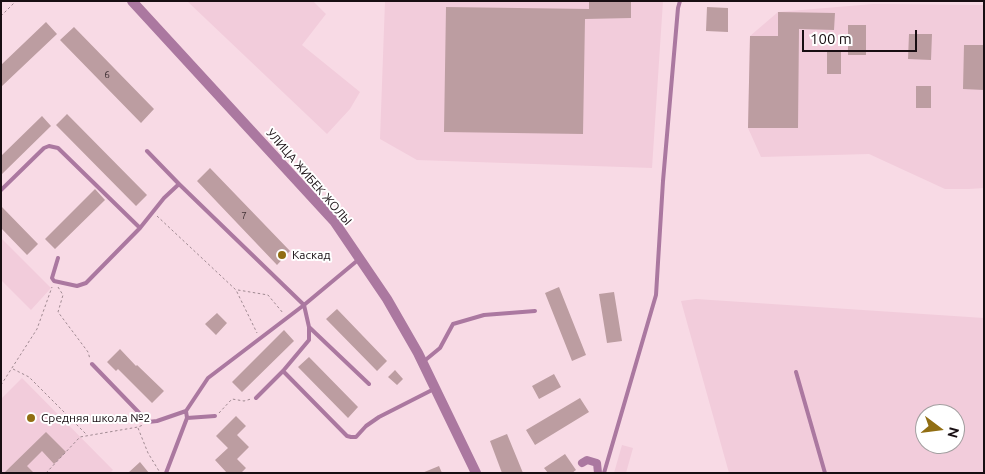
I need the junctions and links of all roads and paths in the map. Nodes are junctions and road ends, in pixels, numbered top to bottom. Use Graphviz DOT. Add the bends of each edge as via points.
graph roads {
  1 [pos="16,1"];
  2 [pos="132,1"];
  3 [pos="680,1"];
  4 [pos="1,16"];
  5 [pos="147,151"];
  6 [pos="179,184"];
  7 [pos="1,190"];
  8 [pos="153,212"];
  9 [pos="140,228"];
  10 [pos="58,258"];
  11 [pos="360,259"];
  12 [pos="54,281"];
  13 [pos="236,290"];
  14 [pos="304,305"];
  15 [pos="534,311"];
  16 [pos="286,317"];
  17 [pos="309,327"];
  18 [pos="260,338"];
  19 [pos="423,362"];
  20 [pos="92,364"];
  21 [pos="13,369"];
  22 [pos="283,371"];
  23 [pos="796,372"];
  24 [pos="370,384"];
  25 [pos="1,385"];
  26 [pos="435,388"];
  27 [pos="256,398"];
  28 [pos="186,411"];
  29 [pos="215,416"];
  30 [pos="187,418"];
  31 [pos="148,422"];
  32 [pos="138,427"];
  33 [pos="87,435"];
  34 [pos="582,463"];
  35 [pos="46,473"];
  36 [pos="160,473"];
  37 [pos="166,473"];
  38 [pos="476,473"];
  39 [pos="598,473"];
  40 [pos="604,473"];
  41 [pos="825,473"];
  1 -- 4 [label="path"];
  2 -- 11 [label="street, УЛИЦА ЖИБЕК ЖОЛЫ" via="334,221"];
  3 -- 40 [label="lane" via="656,295"];
  5 -- 6 [label="lane"];
  6 -- 8 [label="lane"];
  6 -- 14 [label="lane"];
  7 -- 9 [label="lane" via="44,148 58,148"];
  8 -- 9 [label="lane"];
  8 -- 13 [label="path"];
  9 -- 12 [label="lane" via="86,283 77,286"];
  10 -- 12 [label="lane"];
  11 -- 14 [label="lane"];
  11 -- 19 [label="street, УЛИЦА ЖИБЕК ЖОЛЫ"];
  12 -- 20 [label="path" via="63,295 58,312 88,352"];
  12 -- 21 [label="path" via="37,329"];
  13 -- 16 [label="path" via="268,295"];
  13 -- 18 [label="path"];
  14 -- 16 [label="lane"];
  14 -- 17 [label="lane"];
  15 -- 19 [label="lane" via="484,314 453,324 440,348"];
  16 -- 18 [label="lane"];
  17 -- 22 [label="lane" via="309,340"];
  17 -- 24 [label="lane"];
  18 -- 28 [label="lane" via="208,378"];
  19 -- 26 [label="street, УЛИЦА ЖИБЕК ЖОЛЫ"];
  20 -- 31 [label="lane"];
  21 -- 25 [label="path"];
  21 -- 33 [label="path" via="28,377"];
  22 -- 26 [label="lane" via="351,437 356,437 379,417"];
  22 -- 27 [label="lane"];
  23 -- 41 [label="lane"];
  26 -- 38 [label="street, УЛИЦА ЖИБЕК ЖОЛЫ"];
  27 -- 29 [label="path" via="232,399"];
  28 -- 30 [label="lane"];
  28 -- 31 [label="lane"];
  29 -- 30 [label="lane"];
  30 -- 37 [label="lane"];
  31 -- 32 [label="path"];
  32 -- 33 [label="path"];
  32 -- 36 [label="path"];
  33 -- 35 [label="path" via="80,437"];
  34 -- 39 [label="street" via="587,460 598,463"];
}
